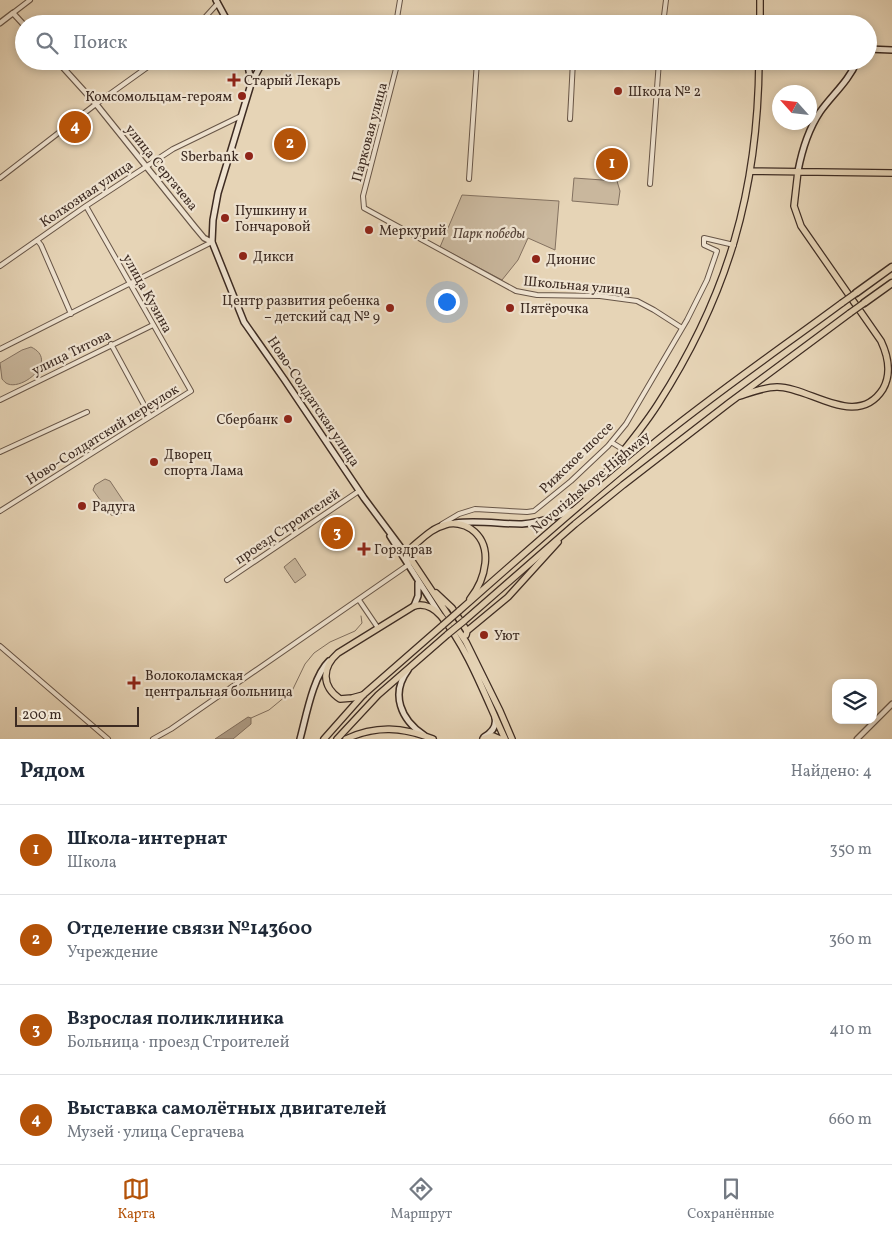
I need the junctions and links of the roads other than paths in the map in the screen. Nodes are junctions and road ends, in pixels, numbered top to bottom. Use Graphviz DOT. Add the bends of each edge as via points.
graph roads {
  1 [pos="30,0"];
  2 [pos="400,0"];
  3 [pos="666,0"];
  4 [pos="760,0"];
  5 [pos="217,2"];
  6 [pos="13,13"];
  7 [pos="206,15"];
  8 [pos="224,15"];
  9 [pos="398,15"];
  10 [pos="664,15"];
  11 [pos="760,15"];
  12 [pos="0,23"];
  13 [pos="877,49"];
  14 [pos="892,50"];
  15 [pos="65,70"];
  16 [pos="143,70"];
  17 [pos="249,70"];
  18 [pos="258,70"];
  19 [pos="396,70"];
  20 [pos="476,70"];
  21 [pos="573,70"];
  22 [pos="658,70"];
  23 [pos="759,70"];
  24 [pos="853,70"];
  25 [pos="251,84"];
  26 [pos="96,104"];
  27 [pos="241,116"];
  28 [pos="570,119"];
  29 [pos="146,166"];
  30 [pos="751,171"];
  31 [pos="798,171"];
  32 [pos="892,173"];
  33 [pos="0,178"];
  34 [pos="469,179"];
  35 [pos="650,184"];
  36 [pos="86,206"];
  37 [pos="364,208"];
  38 [pos="36,240"];
  39 [pos="212,242"];
  40 [pos="734,245"];
  41 [pos="0,266"];
  42 [pos="892,267"];
  43 [pos="892,283"];
  44 [pos="131,284"];
  45 [pos="856,293"];
  46 [pos="864,303"];
  47 [pos="71,314"];
  48 [pos="153,325"];
  49 [pos="682,328"];
  50 [pos="111,344"];
  51 [pos="0,349"];
  52 [pos="191,391"];
  53 [pos="738,396"];
  54 [pos="0,400"];
  55 [pos="87,412"];
  56 [pos="150,416"];
  57 [pos="611,442"];
  58 [pos="624,450"];
  59 [pos="0,452"];
  60 [pos="359,491"];
  61 [pos="580,505"];
  62 [pos="0,511"];
  63 [pos="573,511"];
  64 [pos="449,524"];
  65 [pos="575,524"];
  66 [pos="385,527"];
  67 [pos="436,528"];
  68 [pos="397,541"];
  69 [pos="412,546"];
  70 [pos="410,563"];
  71 [pos="227,580"];
  72 [pos="417,580"];
  73 [pos="431,589"];
  74 [pos="359,600"];
  75 [pos="466,605"];
  76 [pos="414,606"];
  77 [pos="441,615"];
  78 [pos="378,628"];
  79 [pos="467,631"];
  80 [pos="466,642"];
  81 [pos="0,646"];
  82 [pos="332,659"];
  83 [pos="415,661"];
  84 [pos="363,695"];
  85 [pos="892,704"];
  86 [pos="494,715"];
  87 [pos="427,736"];
  88 [pos="108,739"];
  89 [pos="153,739"];
  90 [pos="300,739"];
  91 [pos="324,739"];
  92 [pos="337,739"];
  93 [pos="346,739"];
  94 [pos="433,739"];
  95 [pos="482,739"];
  96 [pos="500,739"];
  97 [pos="505,739"];
  98 [pos="512,739"];
  99 [pos="857,739"];
  1 -- 6 [label="street"];
  2 -- 9 [label="street"];
  3 -- 10 [label="street"];
  4 -- 11 [label="main road"];
  5 -- 7 [label="street"];
  5 -- 8 [label="main road"];
  6 -- 12 [label="street"];
  13 -- 14 [label="main road"];
  15 -- 26 [label="street, улица Сергачева"];
  16 -- 26 [label="street"];
  17 -- 25 [label="main road, Ново-Солдатская улица"];
  18 -- 25 [label="main road, Ново-Солдатская улица"];
  19 -- 37 [label="street, Парковая улица" via="363,196"];
  20 -- 34 [label="street"];
  21 -- 28 [label="street"];
  22 -- 35 [label="street"];
  23 -- 30 [label="main road"];
  24 -- 31 [label="main road" via="813,124"];
  25 -- 27 [label="main road, Ново-Солдатская улица"];
  26 -- 29 [label="street, улица Сергачева"];
  26 -- 33 [label="street"];
  27 -- 29 [label="street, Колхозная улица"];
  27 -- 39 [label="main road, Ново-Солдатская улица" via="218,193"];
  29 -- 36 [label="street, Колхозная улица"];
  29 -- 39 [label="street, улица Сергачева" via="204,238"];
  30 -- 31 [label="main road"];
  30 -- 40 [label="main road"];
  31 -- 32 [label="main road"];
  31 -- 53 [label="main road" via="794,206 801,226 881,341 888,361 887,378 875,399 856,406 834,404 777,387"];
  36 -- 38 [label="street, Колхозная улица"];
  36 -- 44 [label="street, улица Кузина"];
  37 -- 49 [label="street, Школьная улица" via="516,291 637,301"];
  38 -- 41 [label="street, Колхозная улица"];
  38 -- 47 [label="street"];
  39 -- 44 [label="street"];
  39 -- 60 [label="main road, Ново-Солдатская улица" via="244,322"];
  40 -- 49 [label="street, Рижское шоссе" via="704,238 704,245 717,252 707,280"];
  40 -- 58 [label="main road" via="714,300 682,364 658,405"];
  42 -- 45 [label="highway, Novorizhskoye Highway"];
  43 -- 46 [label="highway, Novorizhskoye Highway"];
  44 -- 47 [label="street"];
  44 -- 48 [label="street, улица Кузина"];
  45 -- 61 [label="main road, Novorizhskoye Highway, bridge" via="732,382"];
  46 -- 53 [label="main road, Novorizhskoye Highway, bridge"];
  47 -- 51 [label="street"];
  48 -- 50 [label="street, улица Титова"];
  48 -- 52 [label="street, улица Кузина"];
  49 -- 57 [label="street, Рижское шоссе" via="641,401"];
  50 -- 54 [label="street, улица Титова"];
  50 -- 56 [label="street"];
  52 -- 56 [label="street, Ново-Солдатский переулок"];
  53 -- 65 [label="main road, Novorizhskoye Highway"];
  55 -- 59 [label="street"];
  56 -- 62 [label="street, Ново-Солдатский переулок"];
  57 -- 58 [label="street"];
  57 -- 67 [label="street, Рижское шоссе" via="534,511 475,509 459,514"];
  58 -- 61 [label="main road"];
  60 -- 66 [label="main road, Ново-Солдатская улица"];
  60 -- 71 [label="street, проезд Строителей"];
  61 -- 63 [label="main road, Novorizhskoye Highway"];
  63 -- 64 [label="main road" via="524,524"];
  63 -- 75 [label="main road, Novorizhskoye Highway"];
  64 -- 67 [label="main road"];
  64 -- 75 [label="main road" via="462,525 474,531 481,539 485,554 481,582"];
  65 -- 79 [label="main road" via="522,583"];
  65 -- 83 [label="main road, Novorizhskoye Highway, bridge"];
  66 -- 68 [label="main road, Ново-Солдатская улица"];
  66 -- 70 [label="main road, Ново-Солдатская улица"];
  67 -- 69 [label="main road"];
  68 -- 69 [label="main road"];
  68 -- 70 [label="main road, Ново-Солдатская улица"];
  69 -- 70 [label="main road"];
  70 -- 72 [label="main road, Ново-Солдатская улица"];
  70 -- 73 [label="main road, Ново-Солдатская улица"];
  70 -- 74 [label="street"];
  72 -- 76 [label="main road" via="419,588"];
  72 -- 77 [label="main road, Ново-Солдатская улица"];
  73 -- 79 [label="main road" via="447,602"];
  73 -- 80 [label="main road, Ново-Солдатская улица"];
  74 -- 78 [label="street"];
  74 -- 89 [label="street" via="171,730"];
  75 -- 84 [label="main road, Novorizhskoye Highway, bridge"];
  76 -- 77 [label="main road" via="428,606"];
  76 -- 78 [label="main road"];
  77 -- 86 [label="main road, Ново-Солдатская улица" via="469,661"];
  78 -- 82 [label="main road"];
  79 -- 80 [label="main road"];
  80 -- 98 [label="main road, Ново-Солдатская улица"];
  81 -- 88 [label="street"];
  82 -- 84 [label="main road" via="326,675 329,690 340,699"];
  82 -- 90 [label="main road" via="317,680"];
  83 -- 87 [label="main road" via="401,684 400,703 410,725"];
  83 -- 92 [label="main road, Novorizhskoye Highway"];
  84 -- 91 [label="main road, Novorizhskoye Highway"];
  85 -- 99 [label="street"];
  86 -- 95 [label="main road" via="494,728"];
  86 -- 97 [label="main road, Ново-Солдатская улица"];
  87 -- 93 [label="main road" via="389,728 367,730"];
  87 -- 94 [label="main road"];
  95 -- 96 [label="main road" via="493,736"];
}
